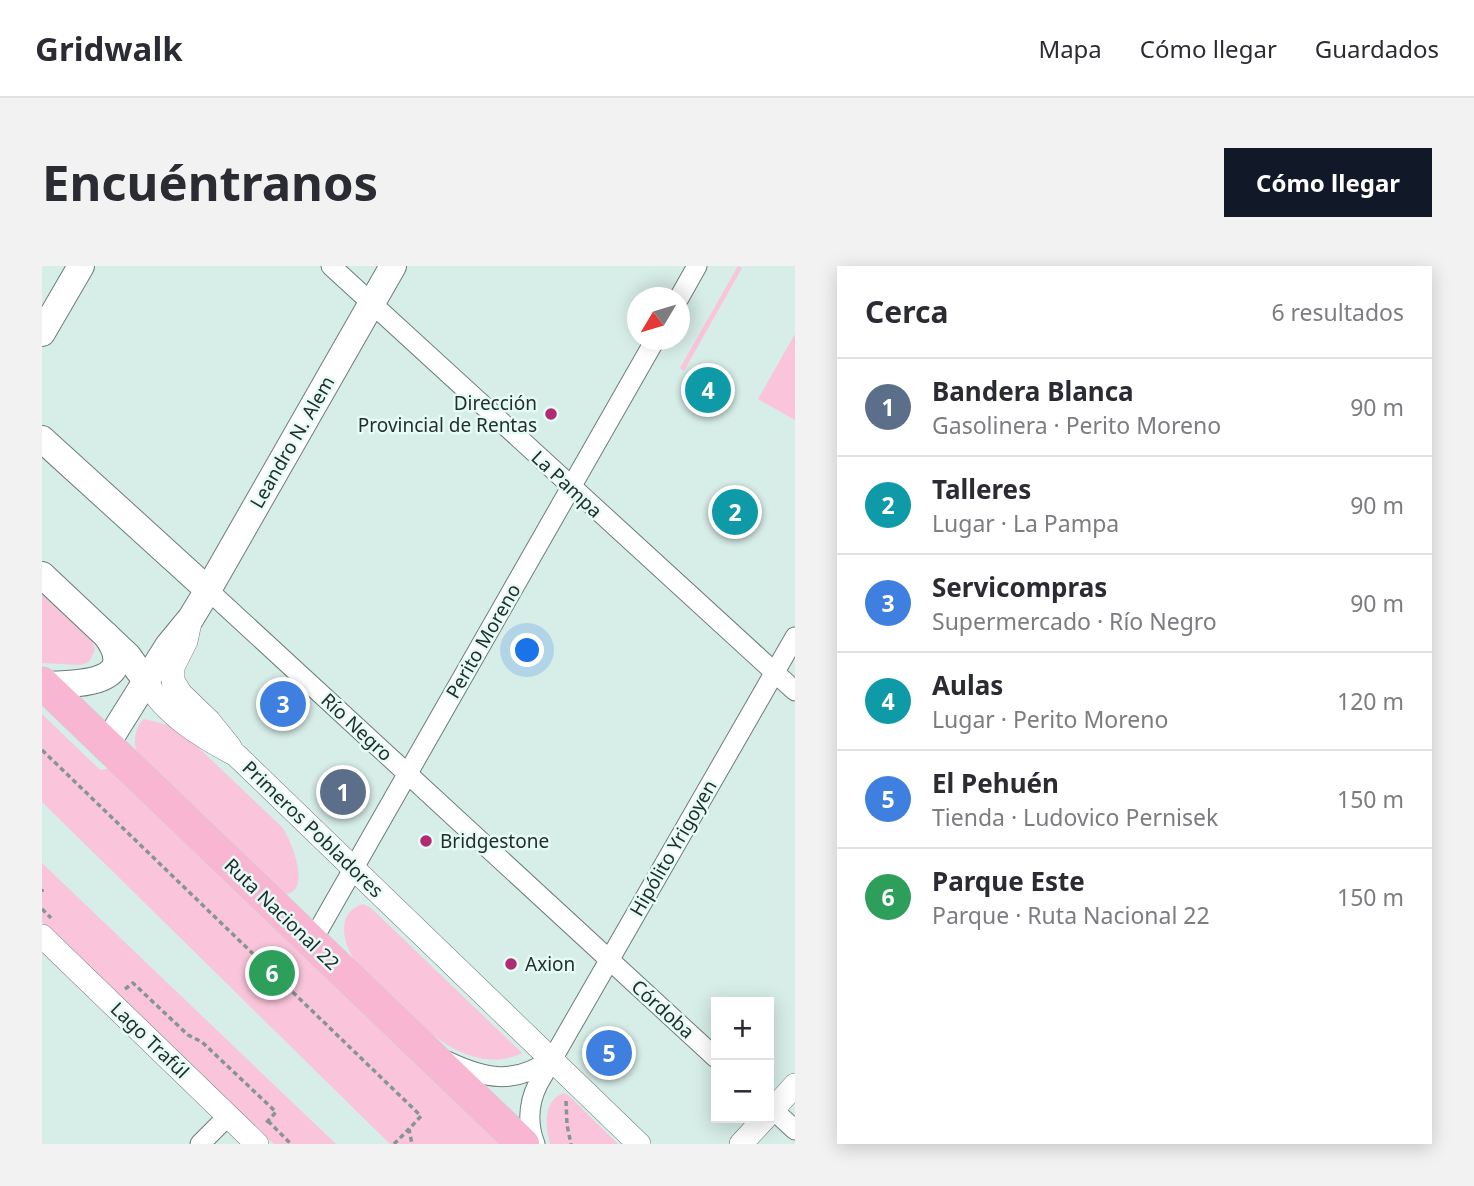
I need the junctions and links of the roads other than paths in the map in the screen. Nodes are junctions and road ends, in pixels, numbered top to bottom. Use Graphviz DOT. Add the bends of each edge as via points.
graph roads {
  1 [pos="81,266"];
  2 [pos="331,266"];
  3 [pos="393,266"];
  4 [pos="697,266"];
  5 [pos="685,287"];
  6 [pos="372,303"];
  7 [pos="42,333"];
  8 [pos="649,350"];
  9 [pos="42,439"];
  10 [pos="570,488"];
  11 [pos="42,575"];
  12 [pos="208,590"];
  13 [pos="191,618"];
  14 [pos="105,634"];
  15 [pos="795,637"];
  16 [pos="775,672"];
  17 [pos="146,681"];
  18 [pos="43,684"];
  19 [pos="795,691"];
  20 [pos="106,745"];
  21 [pos="236,755"];
  22 [pos="407,774"];
  23 [pos="353,867"];
  24 [pos="47,927"];
  25 [pos="310,943"];
  26 [pos="609,960"];
  27 [pos="425,1050"];
  28 [pos="711,1053"];
  29 [pos="551,1059"];
  30 [pos="795,1085"];
  31 [pos="774,1107"];
  32 [pos="774,1115"];
  33 [pos="228,1116"];
  34 [pos="759,1123"];
  35 [pos="795,1130"];
  36 [pos="258,1137"];
  37 [pos="200,1144"];
  38 [pos="523,1144"];
  39 [pos="535,1144"];
  40 [pos="639,1144"];
  41 [pos="741,1144"];
  1 -- 7 [label="main road"];
  2 -- 6 [label="street, La Pampa"];
  3 -- 6 [label="main road, Leandro N. Alem"];
  4 -- 5 [label="street"];
  6 -- 10 [label="street, La Pampa"];
  6 -- 12 [label="main road, Leandro N. Alem"];
  8 -- 10 [label="street, Perito Moreno"];
  9 -- 12 [label="main road, Río Negro"];
  10 -- 16 [label="street, La Pampa"];
  10 -- 22 [label="street, Perito Moreno"];
  11 -- 14 [label="main road, Primeros Pobladores"];
  12 -- 13 [label="main road, Leandro N. Alem"];
  12 -- 22 [label="street, Río Negro"];
  13 -- 17 [label="main road, Leandro N. Alem"];
  13 -- 21 [label="street, Leandro N. Alem" via="185,646 173,667 173,681"];
  14 -- 17 [label="main road, Primeros Pobladores"];
  14 -- 18 [label="main road" via="115,651 109,674 90,682"];
  15 -- 16 [label="street, Hipólito Yrigoyen"];
  16 -- 19 [label="street, La Pampa"];
  16 -- 26 [label="street, Hipólito Yrigoyen"];
  17 -- 20 [label="main road, Leandro N. Alem"];
  17 -- 21 [label="street, Primeros Pobladores" via="158,699 194,730"];
  18 -- 20 [label="highway, Ruta Nacional 22"];
  20 -- 25 [label="highway, Ruta Nacional 22"];
  21 -- 23 [label="street, Primeros Pobladores"];
  22 -- 23 [label="street, Perito Moreno"];
  22 -- 26 [label="street, Río Negro"];
  23 -- 25 [label="street, Perito Moreno"];
  23 -- 29 [label="street, Primeros Pobladores"];
  24 -- 33 [label="street, Lago Trafúl"];
  25 -- 27 [label="highway, Ruta Nacional 22"];
  26 -- 28 [label="street, Córdoba"];
  26 -- 29 [label="street, Hipólito Yrigoyen"];
  27 -- 29 [label="street" via="492,1077 524,1073"];
  27 -- 38 [label="highway, Ruta Nacional 22"];
  29 -- 39 [label="street, Hipólito Yrigoyen" via="531,1099 529,1122"];
  29 -- 40 [label="street, Primeros Pobladores"];
  30 -- 31 [label="street"];
  32 -- 35 [label="street"];
  33 -- 36 [label="street, Lago Trafúl"];
  33 -- 37 [label="street"];
  34 -- 41 [label="street"];
}
